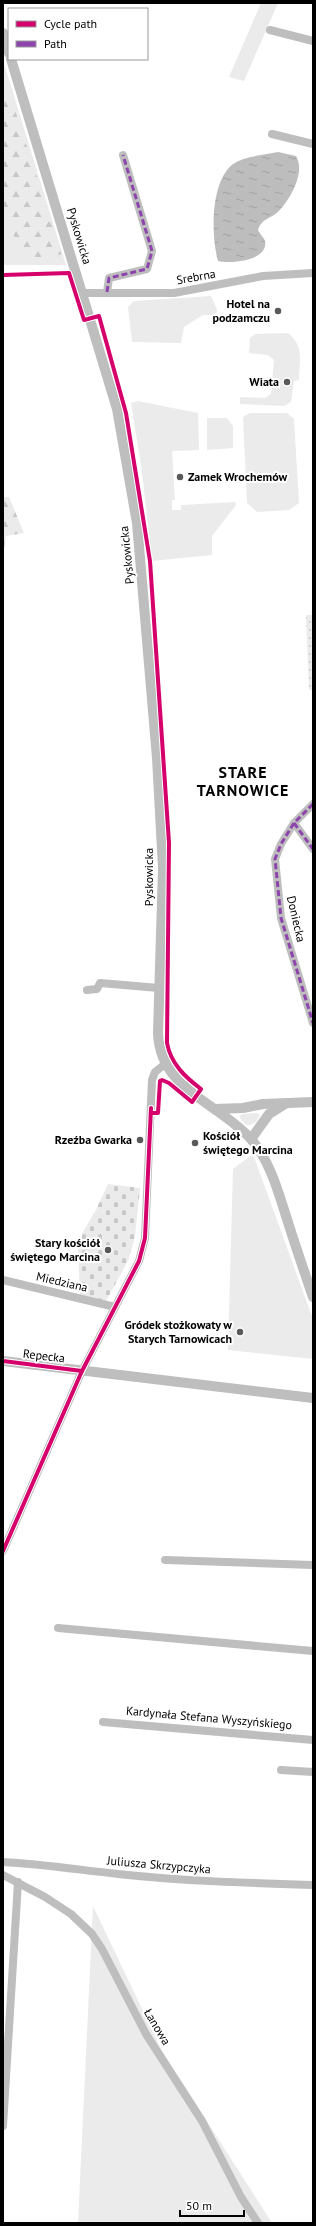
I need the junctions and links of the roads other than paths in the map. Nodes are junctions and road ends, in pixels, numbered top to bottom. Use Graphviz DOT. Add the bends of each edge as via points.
graph roads {
  1 [pos="270,30"];
  2 [pos="3,33"];
  3 [pos="313,41"];
  4 [pos="8,50"];
  5 [pos="11,60"];
  6 [pos="272,134"];
  7 [pos="313,144"];
  8 [pos="122,155"];
  9 [pos="313,273"];
  10 [pos="82,292"];
  11 [pos="107,292"];
  12 [pos="313,804"];
  13 [pos="294,823"];
  14 [pos="313,848"];
  15 [pos="159,988"];
  16 [pos="87,990"];
  17 [pos="313,1023"];
  18 [pos="165,1064"];
  19 [pos="313,1102"];
  20 [pos="286,1104"];
  21 [pos="243,1108"];
  22 [pos="216,1109"];
  23 [pos="233,1122"];
  24 [pos="251,1139"];
  25 [pos="3,1280"];
  26 [pos="313,1297"];
  27 [pos="115,1307"];
  28 [pos="3,1361"];
  29 [pos="82,1371"];
  30 [pos="313,1398"];
  31 [pos="3,1551"];
  32 [pos="165,1560"];
  33 [pos="313,1565"];
  34 [pos="58,1628"];
  35 [pos="313,1651"];
  36 [pos="103,1722"];
  37 [pos="313,1740"];
  38 [pos="281,1770"];
  39 [pos="313,1772"];
  40 [pos="3,1862"];
  41 [pos="3,1875"];
  42 [pos="18,1882"];
  43 [pos="313,1885"];
  44 [pos="3,2126"];
  45 [pos="258,2223"];
  1 -- 3 [label="street"];
  2 -- 4 [label="street"];
  5 -- 10 [label="street, Pyskowicka"];
  6 -- 7 [label="street"];
  8 -- 11 [label="street" via="152,251 147,269 109,278"];
  9 -- 11 [label="street, Srebrna" via="263,276 174,293"];
  10 -- 11 [label="street, Srebrna"];
  10 -- 15 [label="street, Pyskowicka" via="117,409 141,549 163,868"];
  12 -- 13 [label="street, Doniecka"];
  13 -- 14 [label="street"];
  13 -- 17 [label="street, Doniecka" via="280,844 275,859 276,887 281,918"];
  15 -- 16 [label="street" via="100,983 97,989"];
  15 -- 18 [label="street, Pyskowicka" via="158,1041"];
  18 -- 22 [label="street" via="178,1080"];
  18 -- 27 [label="street" via="155,1072 152,1080 145,1238 139,1261"];
  19 -- 20 [label="street"];
  20 -- 21 [label="street" via="263,1104"];
  20 -- 24 [label="street" via="273,1110"];
  21 -- 22 [label="street"];
  21 -- 23 [label="street" via="234,1116"];
  22 -- 23 [label="street"];
  23 -- 24 [label="street"];
  24 -- 26 [label="street" via="272,1175"];
  25 -- 27 [label="street, Miedziana"];
  27 -- 29 [label="street"];
  28 -- 29 [label="street, Repecka"];
  29 -- 30 [label="street, Repecka"];
  29 -- 31 [label="street"];
  32 -- 33 [label="street"];
  34 -- 35 [label="street"];
  36 -- 37 [label="street, Kardynała Stefana Wyszyńskiego"];
  38 -- 39 [label="street"];
  40 -- 43 [label="street, Juliusza Skrzypczyka" via="224,1883"];
  41 -- 42 [label="street, Łanowa"];
  42 -- 44 [label="street"];
  42 -- 45 [label="street, Łanowa" via="71,1914 102,1949 146,2034 202,2121 241,2197"];
}
